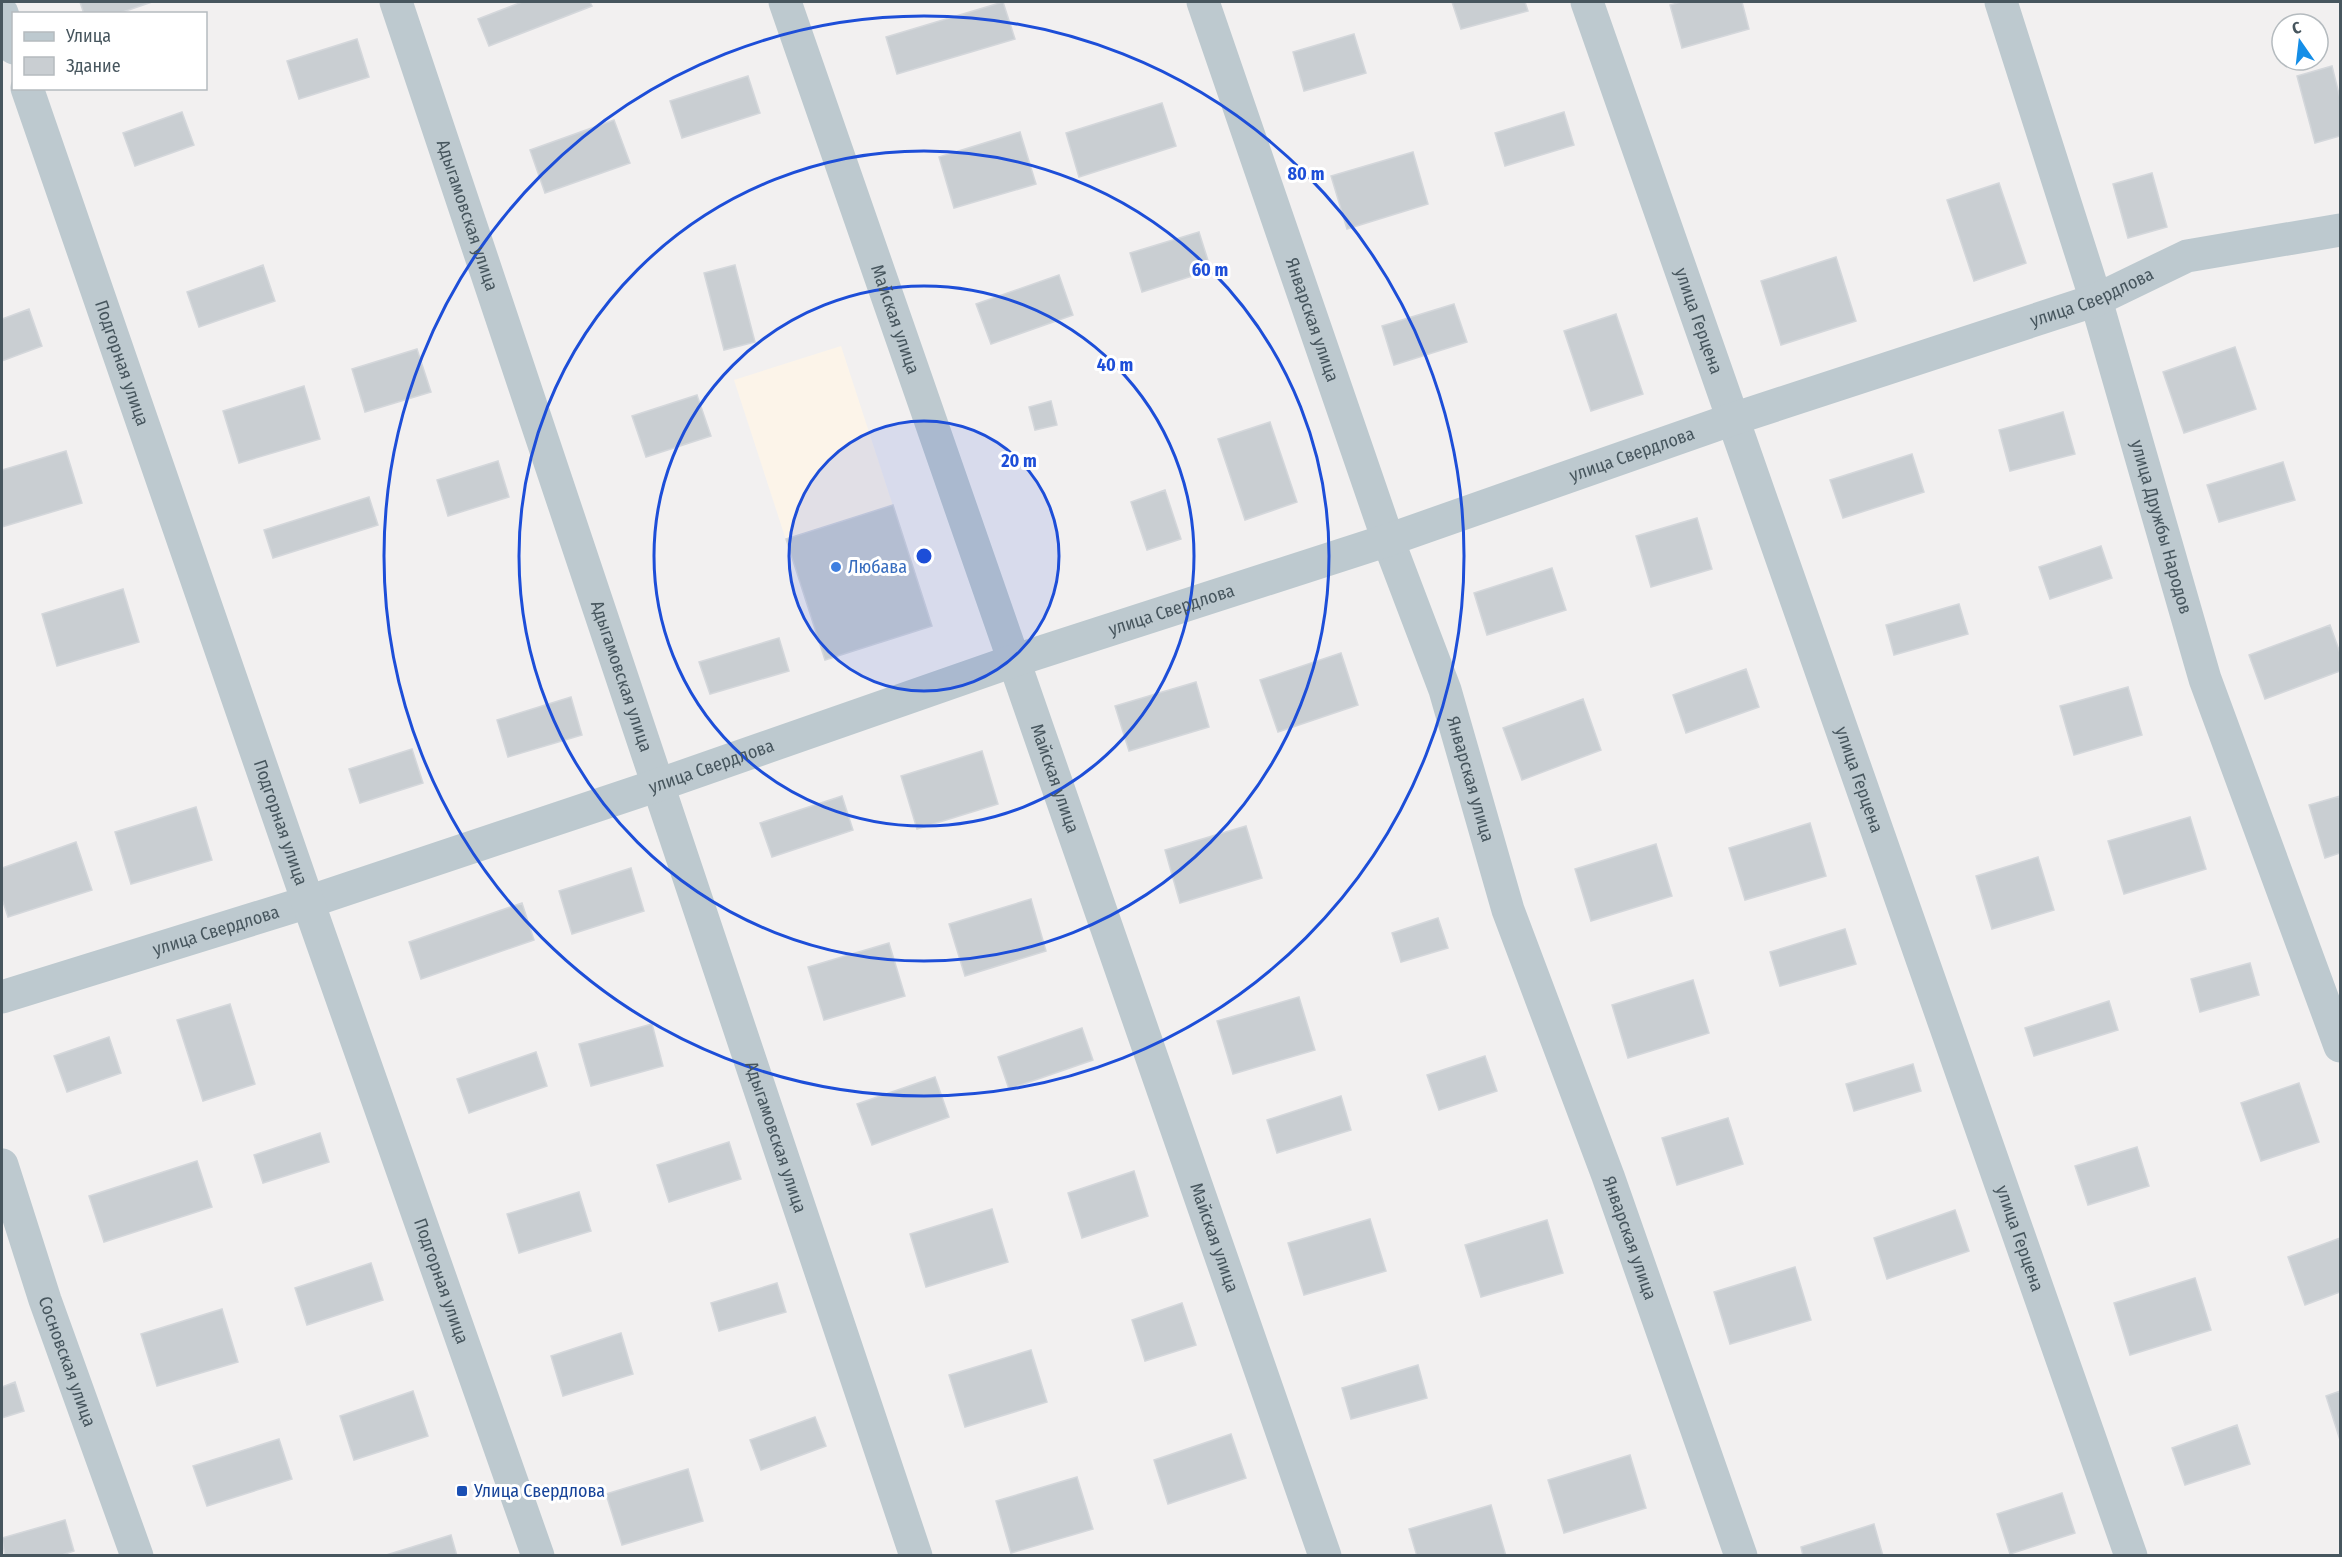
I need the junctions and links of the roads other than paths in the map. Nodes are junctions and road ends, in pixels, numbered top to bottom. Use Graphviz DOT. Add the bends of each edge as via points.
graph roads {
  1 [pos="396,2"];
  2 [pos="785,2"];
  3 [pos="1203,2"];
  4 [pos="1587,2"];
  5 [pos="2001,2"];
  6 [pos="2,13"];
  7 [pos="12,42"];
  8 [pos="28,90"];
  9 [pos="2340,230"];
  10 [pos="2096,300"];
  11 [pos="1733,419"];
  12 [pos="1388,540"];
  13 [pos="1016,660"];
  14 [pos="658,785"];
  15 [pos="308,902"];
  16 [pos="2,997"];
  17 [pos="2340,1046"];
  18 [pos="2,1165"];
  19 [pos="137,1556"];
  20 [pos="538,1556"];
  21 [pos="916,1556"];
  22 [pos="1325,1556"];
  23 [pos="1741,1556"];
  24 [pos="2131,1556"];
  1 -- 14 [label="street, Адыгамовская улица"];
  2 -- 13 [label="street, Майская улица"];
  3 -- 12 [label="street, Январская улица"];
  4 -- 11 [label="street, улица Герцена"];
  5 -- 10 [label="street, улица Дружбы Народов"];
  6 -- 7 [label="street"];
  8 -- 15 [label="street, Подгорная улица"];
  9 -- 10 [label="street, улица Свердлова" via="2187,256"];
  10 -- 11 [label="street, улица Свердлова"];
  10 -- 17 [label="street, улица Дружбы Народов" via="2205,679"];
  11 -- 12 [label="street, улица Свердлова"];
  11 -- 24 [label="street, улица Герцена"];
  12 -- 13 [label="street, улица Свердлова"];
  12 -- 23 [label="street, Январская улица" via="1445,690 1508,910 1608,1176"];
  13 -- 14 [label="street, улица Свердлова"];
  13 -- 22 [label="street, Майская улица"];
  14 -- 15 [label="street, улица Свердлова"];
  14 -- 21 [label="street, Адыгамовская улица"];
  15 -- 16 [label="street, улица Свердлова"];
  15 -- 20 [label="street, Подгорная улица"];
  18 -- 19 [label="street, Сосновская улица" via="45,1300"];
}
